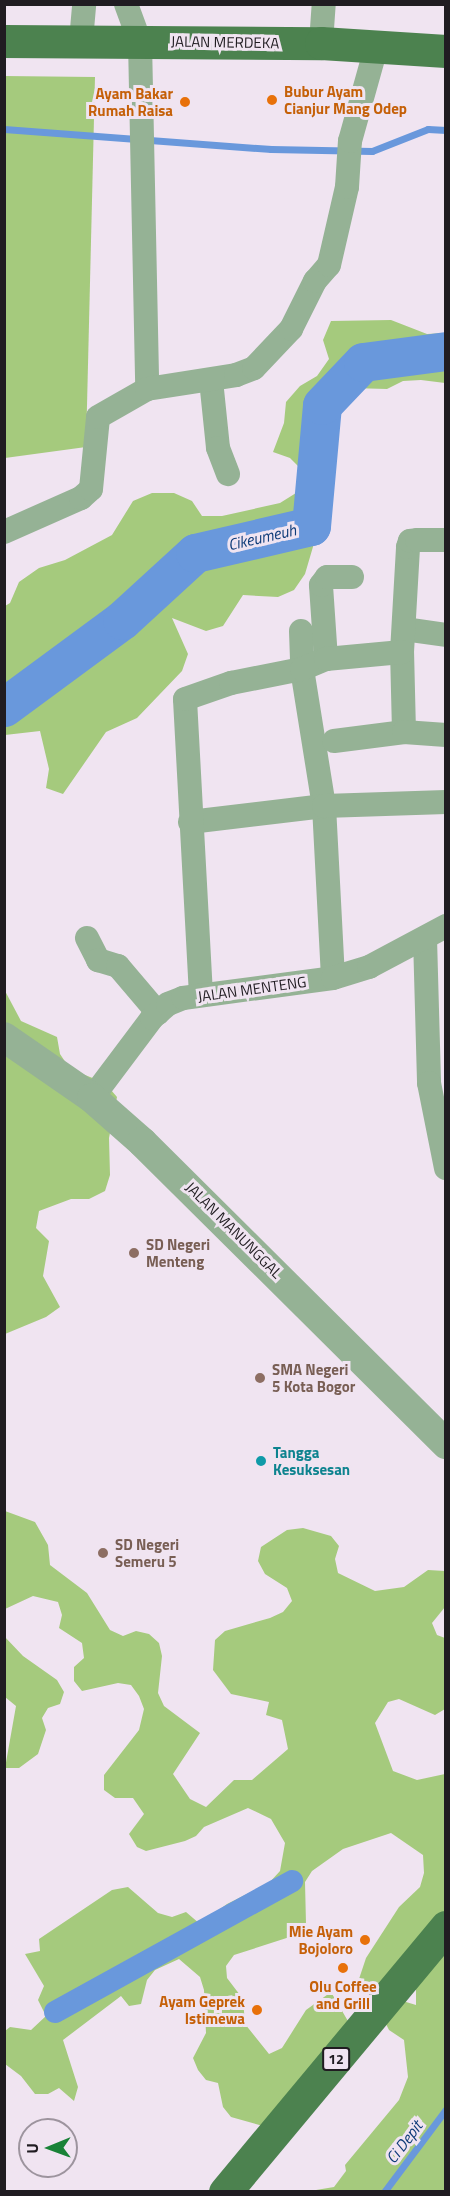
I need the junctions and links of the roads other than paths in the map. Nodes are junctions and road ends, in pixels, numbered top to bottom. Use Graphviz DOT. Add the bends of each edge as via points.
graph roads {
  1 [pos="84,4"];
  2 [pos="126,4"];
  3 [pos="324,4"];
  4 [pos="4,41"];
  5 [pos="81,41"];
  6 [pos="140,42"];
  7 [pos="321,44"];
  8 [pos="376,48"];
  9 [pos="446,51"];
  10 [pos="211,380"];
  11 [pos="147,389"];
  12 [pos="228,474"];
  13 [pos="4,532"];
  14 [pos="446,540"];
  15 [pos="352,577"];
  16 [pos="301,631"];
  17 [pos="446,635"];
  18 [pos="403,640"];
  19 [pos="326,659"];
  20 [pos="302,669"];
  21 [pos="404,732"];
  22 [pos="446,735"];
  23 [pos="334,741"];
  24 [pos="446,802"];
  25 [pos="324,806"];
  26 [pos="190,822"];
  27 [pos="435,932"];
  28 [pos="87,938"];
  29 [pos="333,978"];
  30 [pos="201,995"];
  31 [pos="158,1013"];
  32 [pos="4,1037"];
  33 [pos="92,1098"];
  34 [pos="439,1106"];
  35 [pos="446,1168"];
  36 [pos="446,1444"];
  37 [pos="446,1927"];
  38 [pos="225,2192"];
  1 -- 5 [label="street"];
  2 -- 6 [label="street"];
  3 -- 7 [label="street"];
  4 -- 5 [label="main road, JALAN MERDEKA"];
  5 -- 6 [label="main road, JALAN MERDEKA"];
  6 -- 7 [label="main road, JALAN MERDEKA"];
  6 -- 11 [label="street"];
  7 -- 8 [label="main road, JALAN MERDEKA"];
  8 -- 9 [label="main road, JALAN MERDEKA"];
  8 -- 10 [label="street" via="349,152 347,187 329,265 315,281 291,329 254,368"];
  10 -- 11 [label="street"];
  10 -- 12 [label="street" via="218,448"];
  11 -- 13 [label="street" via="98,417 92,482 87,494"];
  14 -- 18 [label="street" via="410,541"];
  15 -- 19 [label="street" via="327,577 321,585"];
  16 -- 20 [label="street"];
  17 -- 18 [label="street"];
  18 -- 19 [label="street"];
  18 -- 21 [label="street"];
  19 -- 20 [label="street"];
  20 -- 25 [label="street"];
  20 -- 26 [label="street" via="231,683 185,699"];
  21 -- 22 [label="street"];
  21 -- 23 [label="street"];
  24 -- 25 [label="street"];
  25 -- 26 [label="street"];
  25 -- 29 [label="street"];
  26 -- 30 [label="street"];
  27 -- 29 [label="street, JALAN MENTENG" via="369,968"];
  27 -- 34 [label="street"];
  28 -- 31 [label="street" via="98,960 118,966"];
  29 -- 30 [label="street, JALAN MENTENG"];
  30 -- 31 [label="street, JALAN MENTENG" via="176,1001"];
  31 -- 33 [label="street, JALAN MENTENG"];
  32 -- 33 [label="street, JALAN MANUNGGAL"];
  33 -- 36 [label="street, JALAN MANUNGGAL" via="208,1204"];
  34 -- 35 [label="street"];
  37 -- 38 [label="main road, 12"];
}
